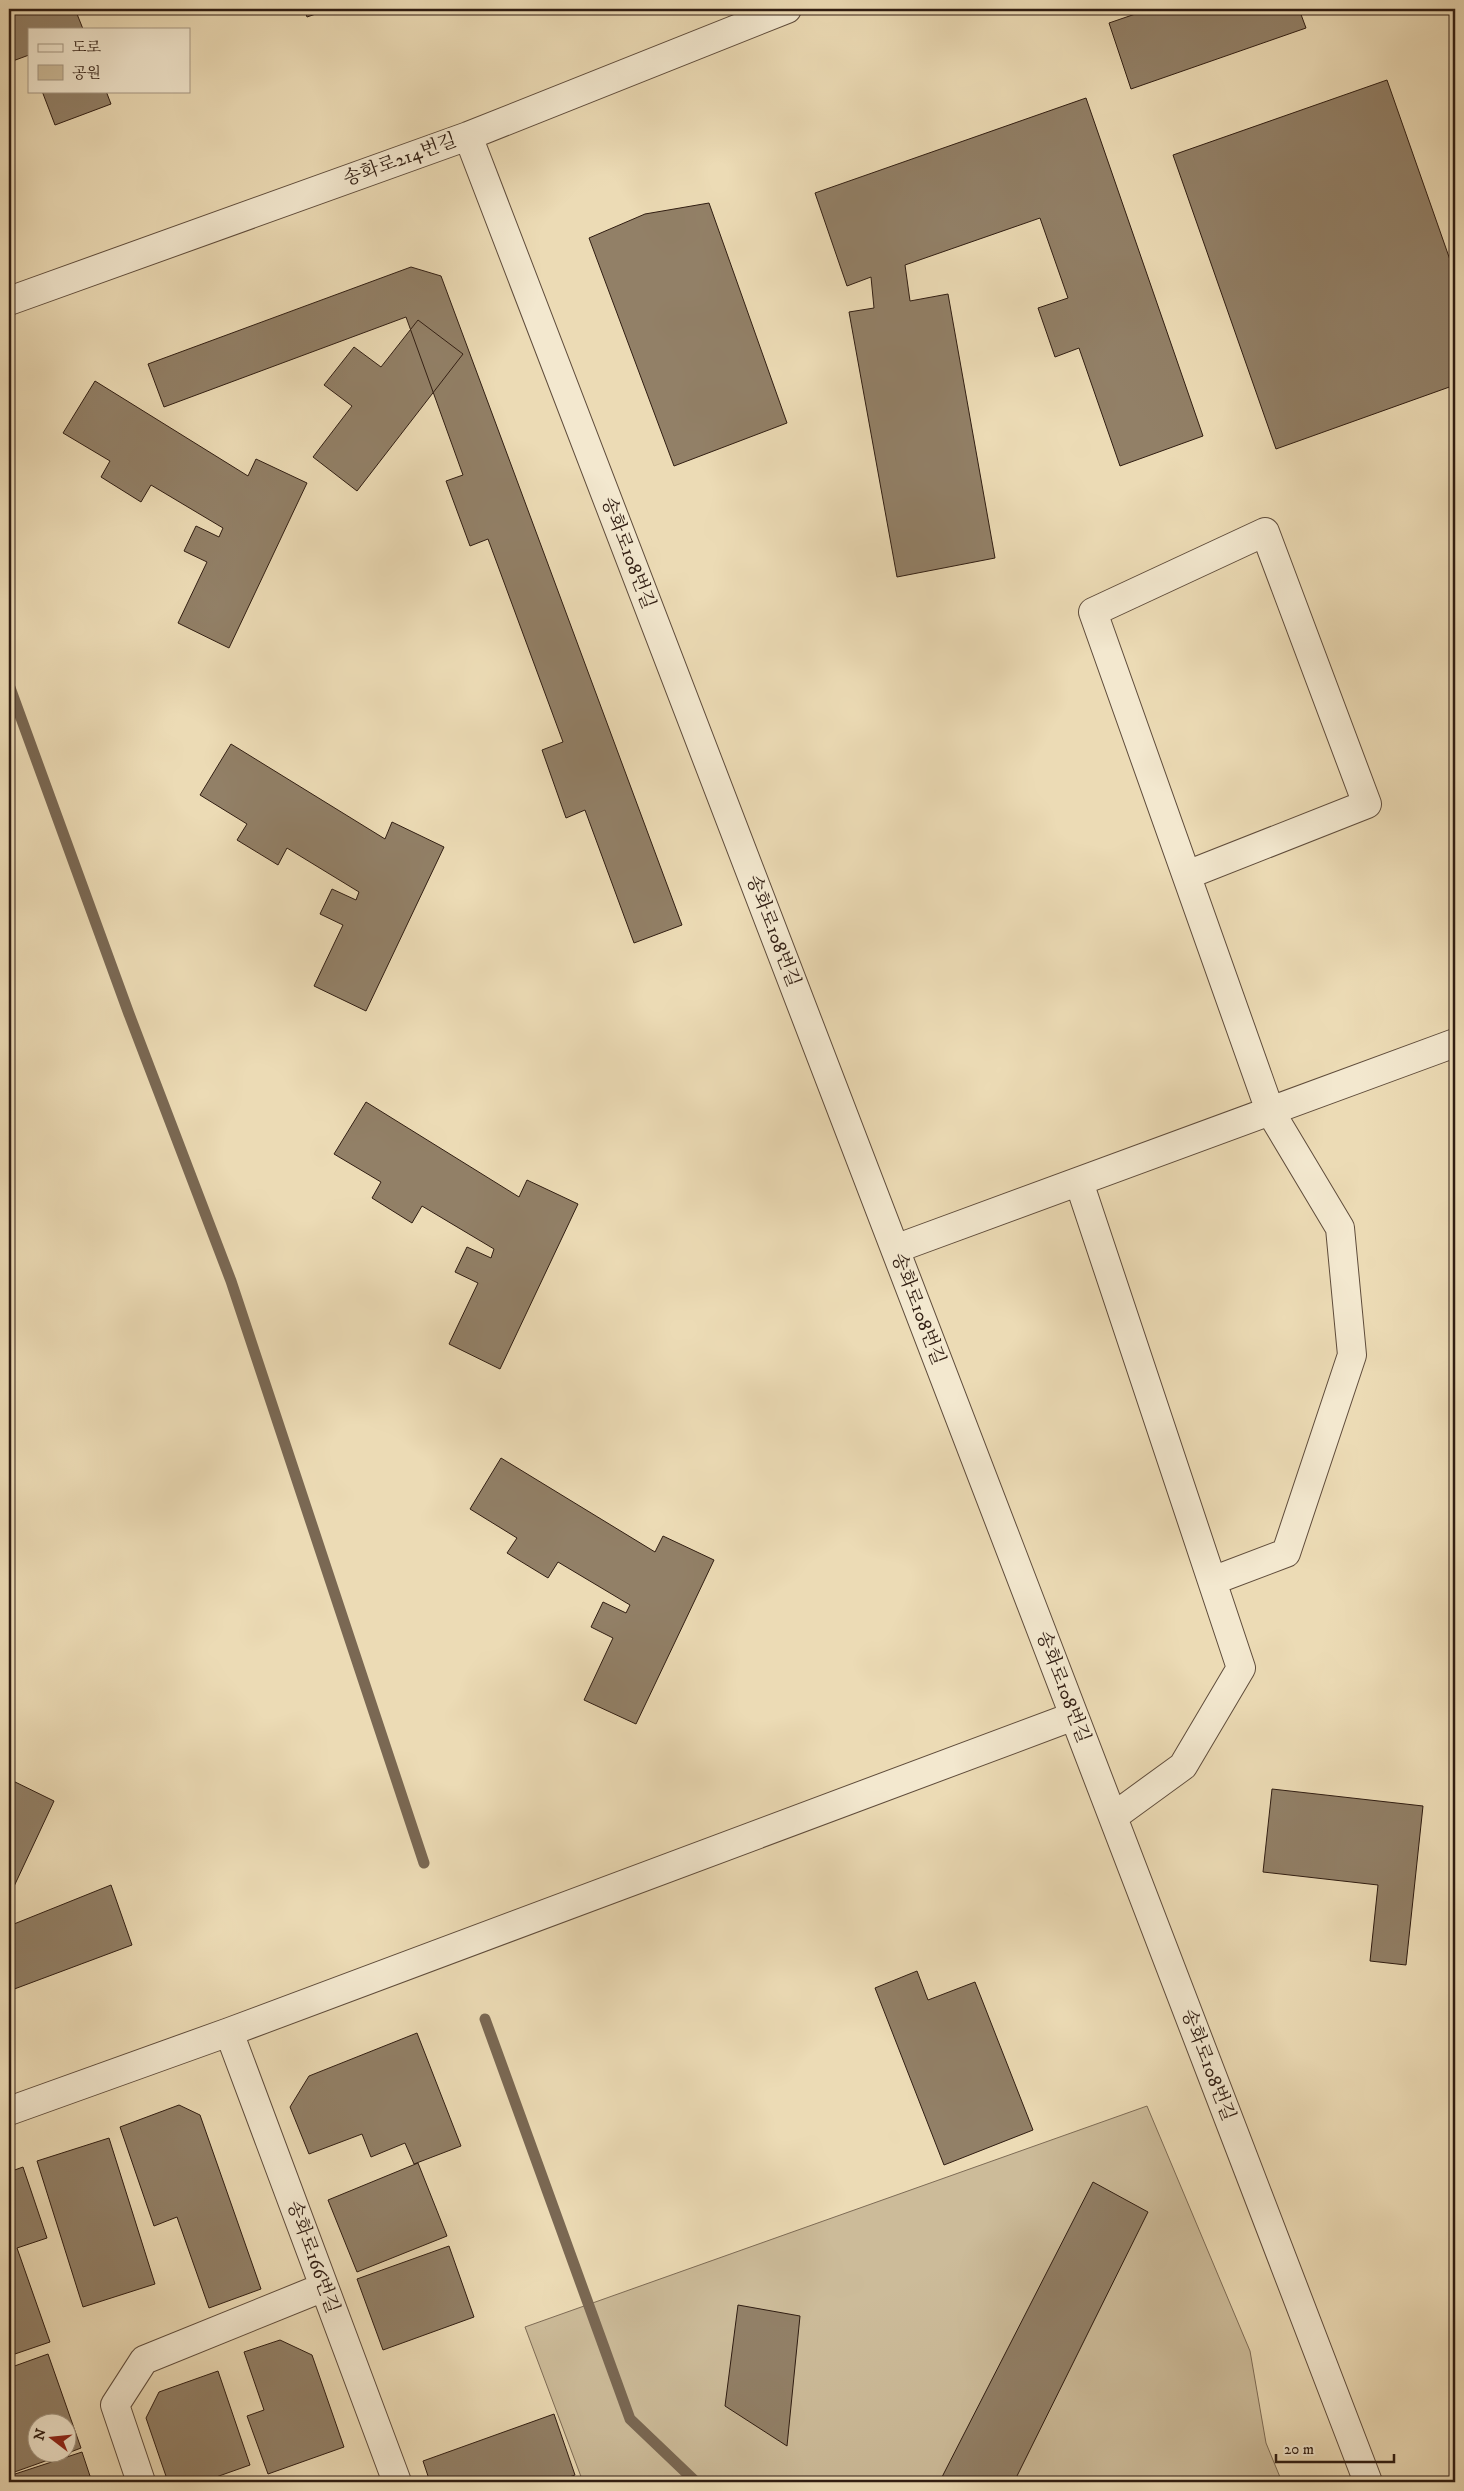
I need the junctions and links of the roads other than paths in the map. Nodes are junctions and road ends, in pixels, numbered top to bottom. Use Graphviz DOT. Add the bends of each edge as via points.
graph roads {
  1 [pos="788,9"];
  2 [pos="468,136"];
  3 [pos="9,301"];
  4 [pos="1187,876"];
  5 [pos="1455,1043"];
  6 [pos="1270,1111"];
  7 [pos="1079,1182"];
  8 [pos="895,1249"];
  9 [pos="1212,1582"];
  10 [pos="1074,1716"];
  11 [pos="1113,1817"];
  12 [pos="229,2032"];
  13 [pos="9,2111"];
  14 [pos="324,2287"];
  15 [pos="141,2482"];
  16 [pos="397,2482"];
  17 [pos="1368,2482"];
  1 -- 2 [label="street, 송화로214번길"];
  2 -- 3 [label="street, 송화로214번길"];
  2 -- 8 [label="street, 송화로108번길"];
  4 -- 4 [label="street" via="1093,612 1265,532 1367,804"];
  4 -- 6 [label="street"];
  5 -- 6 [label="street"];
  6 -- 7 [label="street"];
  6 -- 9 [label="street" via="1340,1228 1352,1355 1286,1553"];
  7 -- 8 [label="street"];
  7 -- 9 [label="street"];
  8 -- 10 [label="street, 송화로108번길"];
  9 -- 11 [label="street" via="1241,1668 1183,1766"];
  10 -- 11 [label="street, 송화로108번길"];
  10 -- 12 [label="street"];
  11 -- 17 [label="street, 송화로108번길"];
  12 -- 13 [label="street"];
  12 -- 14 [label="street, 송화로166번길"];
  14 -- 15 [label="street" via="144,2360 115,2405"];
  14 -- 16 [label="street, 송화로166번길"];
}
